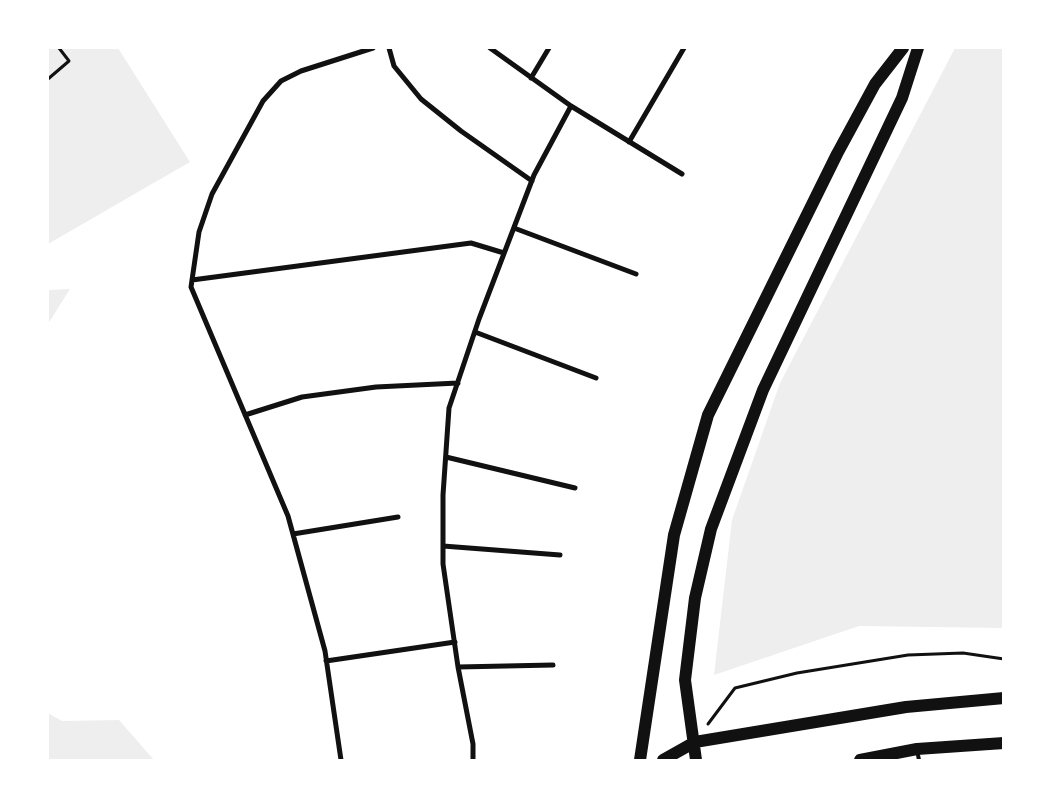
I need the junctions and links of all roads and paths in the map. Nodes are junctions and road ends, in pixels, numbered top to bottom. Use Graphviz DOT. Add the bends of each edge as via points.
graph roads {
  1 [pos="59,48"];
  2 [pos="373,48"];
  3 [pos="389,48"];
  4 [pos="490,48"];
  5 [pos="549,48"];
  6 [pos="684,48"];
  7 [pos="903,48"];
  8 [pos="918,48"];
  9 [pos="531,78"];
  10 [pos="48,79"];
  11 [pos="570,106"];
  12 [pos="629,142"];
  13 [pos="682,174"];
  14 [pos="532,181"];
  15 [pos="514,228"];
  16 [pos="504,253"];
  17 [pos="636,274"];
  18 [pos="192,280"];
  19 [pos="474,332"];
  20 [pos="596,378"];
  21 [pos="458,383"];
  22 [pos="245,415"];
  23 [pos="446,457"];
  24 [pos="575,488"];
  25 [pos="398,517"];
  26 [pos="293,534"];
  27 [pos="443,546"];
  28 [pos="560,554"];
  29 [pos="455,642"];
  30 [pos="1004,659"];
  31 [pos="326,661"];
  32 [pos="553,666"];
  33 [pos="458,667"];
  34 [pos="1004,698"];
  35 [pos="695,742"];
  36 [pos="1004,743"];
  37 [pos="918,755"];
  38 [pos="341,760"];
  39 [pos="473,760"];
  40 [pos="640,760"];
  41 [pos="663,760"];
  42 [pos="696,760"];
  43 [pos="860,760"];
  1 -- 10 [label="path" via="69,61"];
  2 -- 18 [label="street" via="301,71 281,81 263,101 212,194 199,232"];
  3 -- 14 [label="street" via="394,66 421,99"];
  4 -- 9 [label="street"];
  5 -- 9 [label="street"];
  6 -- 12 [label="street"];
  7 -- 40 [label="main road" via="875,84 837,154 708,415 674,535"];
  8 -- 35 [label="main road" via="902,98 763,390 711,530 696,598 685,680"];
  9 -- 11 [label="street"];
  11 -- 12 [label="street"];
  11 -- 14 [label="street"];
  12 -- 13 [label="street"];
  14 -- 15 [label="street"];
  15 -- 16 [label="street"];
  15 -- 17 [label="street"];
  16 -- 18 [label="street" via="471,243"];
  16 -- 19 [label="street"];
  18 -- 22 [label="street" via="191,287 198,306"];
  19 -- 20 [label="street"];
  19 -- 21 [label="street"];
  21 -- 22 [label="street" via="376,387 302,397"];
  21 -- 23 [label="street" via="449,408"];
  22 -- 26 [label="street"];
  23 -- 24 [label="street"];
  23 -- 27 [label="street"];
  25 -- 26 [label="street"];
  26 -- 31 [label="street"];
  27 -- 28 [label="street"];
  27 -- 29 [label="street"];
  29 -- 31 [label="street"];
  29 -- 33 [label="street"];
  30 -- 35 [label="path" via="963,653 908,655 837,665 734,688"];
  31 -- 38 [label="street"];
  32 -- 33 [label="street"];
  33 -- 39 [label="street" via="473,744"];
  34 -- 35 [label="main road" via="906,707"];
  35 -- 41 [label="main road"];
  35 -- 42 [label="main road"];
  36 -- 37 [label="main road"];
  37 -- 43 [label="main road"];
}
